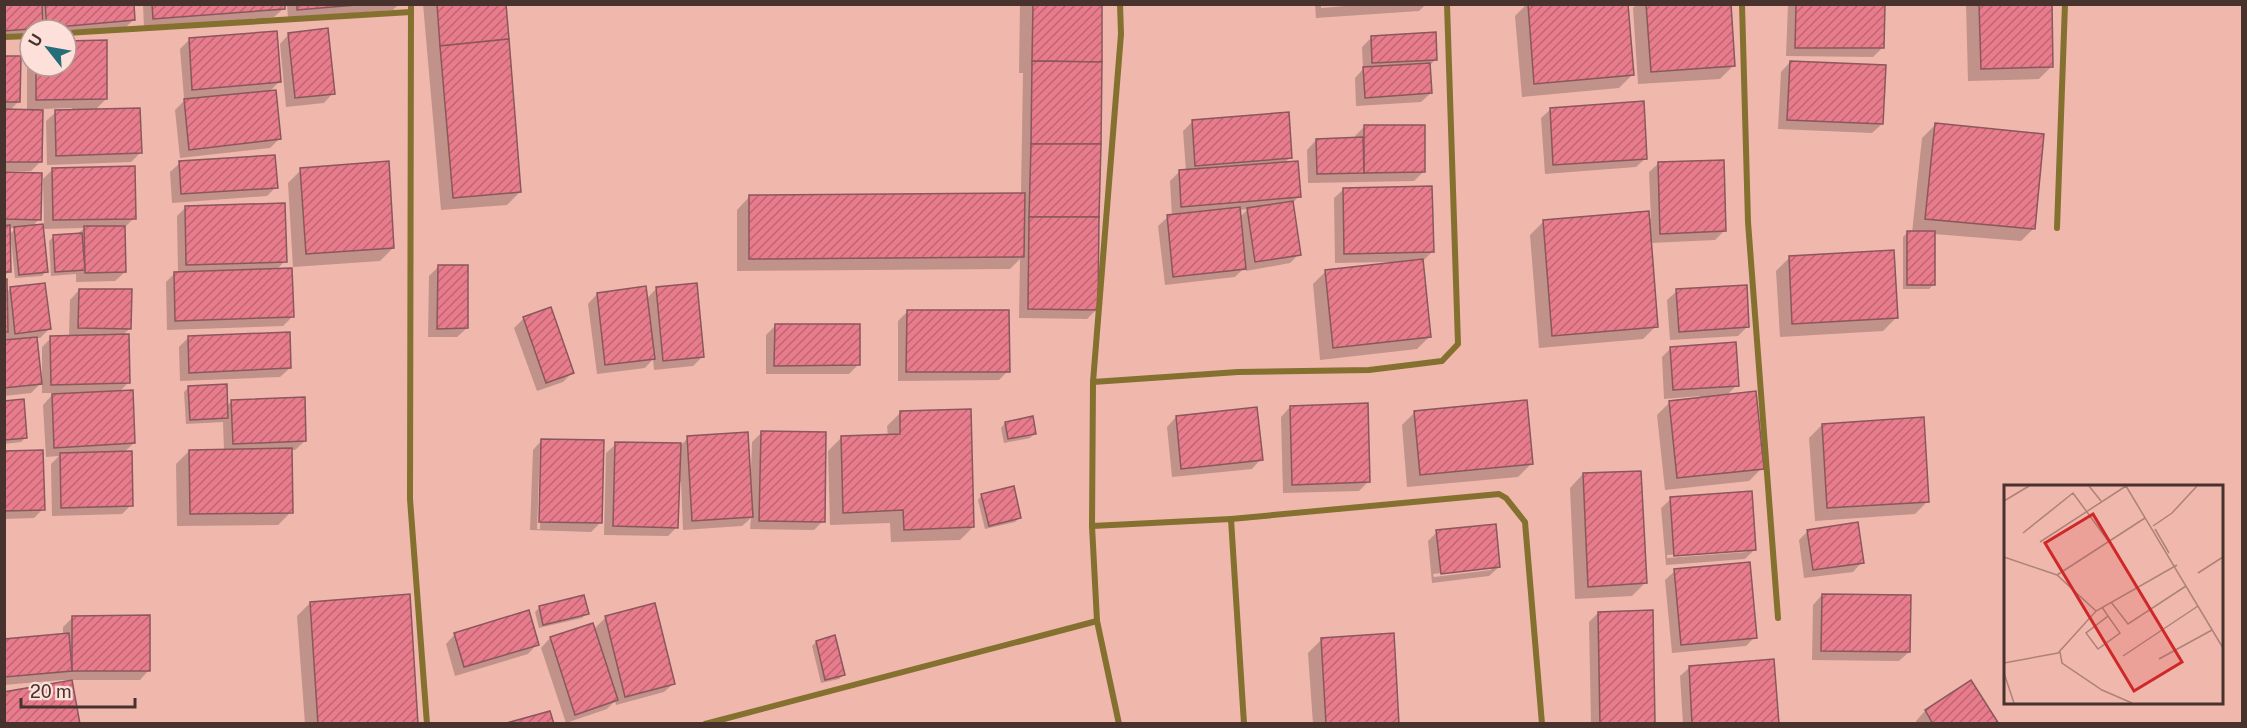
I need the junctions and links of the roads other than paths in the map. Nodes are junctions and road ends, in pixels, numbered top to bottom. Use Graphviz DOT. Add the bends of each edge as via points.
graph roads {
  1 [pos="1120,4"];
  2 [pos="1447,4"];
  3 [pos="1742,4"];
  4 [pos="2065,4"];
  5 [pos="411,8"];
  6 [pos="78,32"];
  7 [pos="2058,228"];
  8 [pos="1093,382"];
  9 [pos="1231,519"];
  10 [pos="1092,526"];
  11 [pos="1778,618"];
  12 [pos="1097,621"];
  13 [pos="427,723"];
  14 [pos="705,723"];
  15 [pos="1119,723"];
  16 [pos="1244,723"];
  17 [pos="1542,723"];
  1 -- 8 [label="street" via="1121,34"];
  2 -- 8 [label="street" via="1458,344 1442,361 1369,370 1238,372"];
  3 -- 11 [label="street" via="1748,222"];
  4 -- 7 [label="street"];
  5 -- 6 [label="street"];
  5 -- 13 [label="street" via="410,499"];
  8 -- 10 [label="street"];
  9 -- 10 [label="street"];
  9 -- 16 [label="street"];
  9 -- 17 [label="street" via="1499,494 1506,498 1525,522"];
  10 -- 12 [label="street"];
  12 -- 14 [label="street"];
  12 -- 15 [label="street"];
}
